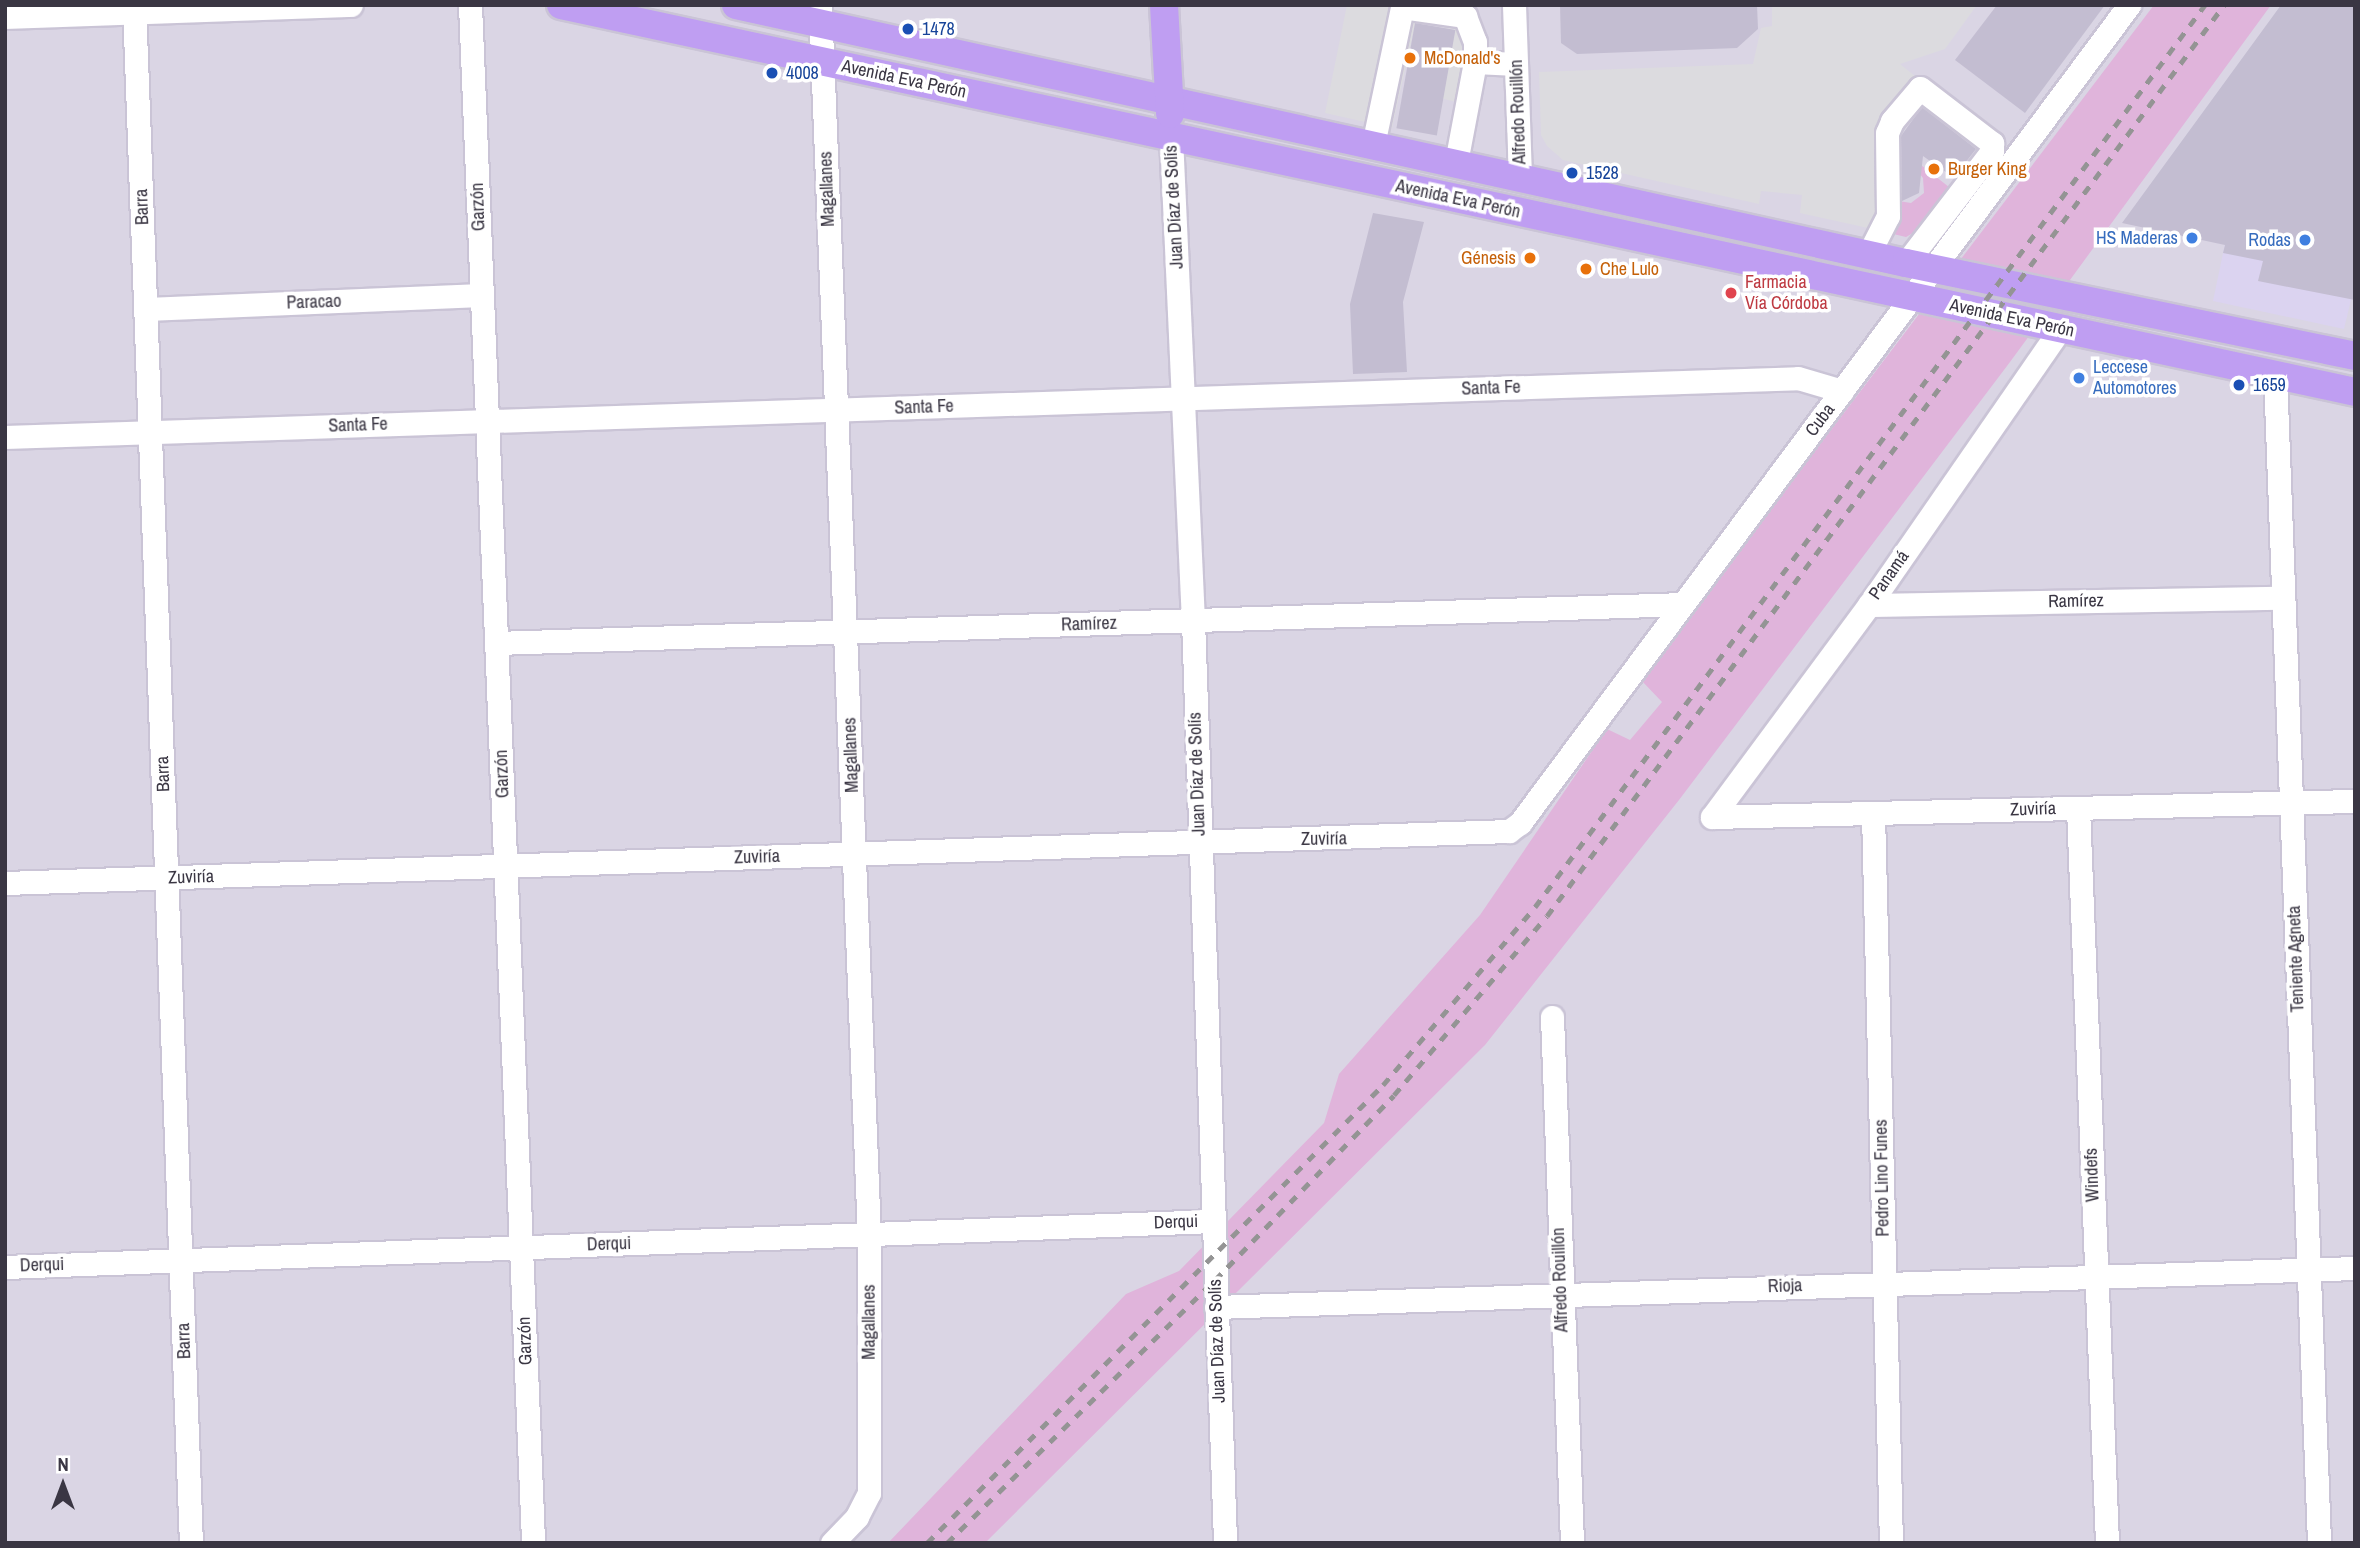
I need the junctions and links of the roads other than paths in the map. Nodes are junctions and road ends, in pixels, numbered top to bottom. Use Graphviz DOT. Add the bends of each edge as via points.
graph roads {
  1 [pos="351,5"];
  2 [pos="470,5"];
  3 [pos="561,5"];
  4 [pos="736,5"];
  5 [pos="1164,5"];
  6 [pos="1514,5"];
  7 [pos="2129,5"];
  8 [pos="134,9"];
  9 [pos="820,14"];
  10 [pos="5,17"];
  11 [pos="822,62"];
  12 [pos="1475,62"];
  13 [pos="1516,64"];
  14 [pos="1169,99"];
  15 [pos="1171,137"];
  16 [pos="1373,145"];
  17 [pos="1456,163"];
  18 [pos="1520,177"];
  19 [pos="1868,255"];
  20 [pos="1906,263"];
  21 [pos="1933,269"];
  22 [pos="482,295"];
  23 [pos="1912,297"];
  24 [pos="146,309"];
  25 [pos="2060,329"];
  26 [pos="2349,355"];
  27 [pos="2275,375"];
  28 [pos="1842,391"];
  29 [pos="2355,392"];
  30 [pos="1183,398"];
  31 [pos="837,410"];
  32 [pos="487,421"];
  33 [pos="150,432"];
  34 [pos="5,437"];
  35 [pos="2282,598"];
  36 [pos="1682,604"];
  37 [pos="1869,605"];
  38 [pos="1193,620"];
  39 [pos="846,632"];
  40 [pos="496,643"];
  41 [pos="2355,801"];
  42 [pos="2290,803"];
  43 [pos="2078,808"];
  44 [pos="1873,813"];
  45 [pos="1712,817"];
  46 [pos="1509,831"];
  47 [pos="1199,842"];
  48 [pos="855,853"];
  49 [pos="505,866"];
  50 [pos="167,877"];
  51 [pos="5,883"];
  52 [pos="1552,1017"];
  53 [pos="1213,1221"];
  54 [pos="869,1234"];
  55 [pos="521,1247"];
  56 [pos="181,1260"];
  57 [pos="5,1267"];
  58 [pos="2355,1268"];
  59 [pos="2308,1269"];
  60 [pos="2095,1276"];
  61 [pos="1884,1283"];
  62 [pos="1560,1294"];
  63 [pos="1216,1307"];
  64 [pos="191,1543"];
  65 [pos="533,1543"];
  66 [pos="832,1543"];
  67 [pos="1225,1543"];
  68 [pos="1572,1543"];
  69 [pos="1891,1543"];
  70 [pos="2107,1543"];
  71 [pos="2319,1543"];
  1 -- 8 [label="street"];
  2 -- 22 [label="street, Garzón"];
  3 -- 11 [label="main road, Avenida Eva Perón"];
  4 -- 9 [label="main road, Avenida Eva Perón"];
  5 -- 14 [label="main road, Juan Díaz de Solís"];
  6 -- 13 [label="street, Alfredo Rouillón"];
  7 -- 21 [label="street, Cuba"];
  8 -- 10 [label="street"];
  8 -- 24 [label="street, Barra"];
  9 -- 11 [label="street, Magallanes"];
  9 -- 14 [label="main road, Avenida Eva Perón"];
  11 -- 15 [label="main road, Avenida Eva Perón"];
  11 -- 31 [label="street, Magallanes"];
  12 -- 13 [label="street"];
  12 -- 16 [label="street" via="1475,42 1465,16 1402,6"];
  12 -- 17 [label="street"];
  13 -- 18 [label="street, Alfredo Rouillón"];
  14 -- 15 [label="main road, Juan Díaz de Solís"];
  14 -- 16 [label="main road, Avenida Eva Perón"];
  15 -- 23 [label="main road, Avenida Eva Perón"];
  15 -- 30 [label="street, Juan Díaz de Solís"];
  16 -- 17 [label="main road, Avenida Eva Perón"];
  17 -- 18 [label="main road, Avenida Eva Perón"];
  18 -- 19 [label="main road, Avenida Eva Perón"];
  19 -- 20 [label="main road, Avenida Eva Perón"];
  19 -- 20 [label="street" via="1888,216 1888,133 1892,121 1920,88 1992,144 1992,151"];
  20 -- 21 [label="main road, Avenida Eva Perón"];
  21 -- 23 [label="street, Cuba"];
  21 -- 26 [label="main road, Avenida Eva Perón"];
  22 -- 24 [label="street, Paracao"];
  22 -- 32 [label="street, Garzón"];
  23 -- 25 [label="main road, Avenida Eva Perón"];
  23 -- 28 [label="street, Cuba"];
  24 -- 33 [label="street, Barra"];
  25 -- 27 [label="main road, Avenida Eva Perón"];
  25 -- 37 [label="street, Panamá"];
  27 -- 29 [label="main road, Avenida Eva Perón"];
  27 -- 35 [label="street, Teniente Agneta"];
  28 -- 30 [label="street, Santa Fe" via="1798,378"];
  28 -- 36 [label="street, Cuba"];
  30 -- 31 [label="street, Santa Fe"];
  30 -- 38 [label="street, Juan Díaz de Solís"];
  31 -- 32 [label="street, Santa Fe"];
  31 -- 39 [label="street, Magallanes"];
  32 -- 33 [label="street, Santa Fe"];
  32 -- 40 [label="street, Garzón"];
  33 -- 34 [label="street, Santa Fe"];
  33 -- 50 [label="street, Barra"];
  35 -- 37 [label="street, Ramírez"];
  35 -- 42 [label="street, Teniente Agneta"];
  36 -- 38 [label="street, Ramírez"];
  36 -- 46 [label="street, Cuba" via="1520,823"];
  37 -- 45 [label="street, Panamá"];
  38 -- 39 [label="street, Ramírez"];
  38 -- 47 [label="street, Juan Díaz de Solís"];
  39 -- 40 [label="street, Ramírez"];
  39 -- 48 [label="street, Magallanes"];
  40 -- 49 [label="street, Garzón"];
  41 -- 42 [label="street, Zuviría"];
  42 -- 43 [label="street, Zuviría"];
  42 -- 59 [label="street, Teniente Agneta"];
  43 -- 44 [label="street, Zuviría"];
  43 -- 60 [label="street, Windefs"];
  44 -- 45 [label="street, Zuviría"];
  44 -- 61 [label="street, Pedro Lino Funes"];
  46 -- 47 [label="street, Zuviría"];
  47 -- 48 [label="street, Zuviría"];
  47 -- 53 [label="street, Juan Díaz de Solís"];
  48 -- 49 [label="street, Zuviría"];
  48 -- 54 [label="street, Magallanes"];
  49 -- 50 [label="street, Zuviría"];
  49 -- 55 [label="street, Garzón"];
  50 -- 51 [label="street, Zuviría"];
  50 -- 56 [label="street, Barra"];
  52 -- 62 [label="street, Alfredo Rouillón"];
  53 -- 54 [label="street, Derqui"];
  53 -- 63 [label="street, Juan Díaz de Solís"];
  54 -- 55 [label="street, Derqui"];
  54 -- 66 [label="street, Magallanes" via="866,1505"];
  55 -- 56 [label="street, Derqui"];
  55 -- 65 [label="street, Garzón"];
  56 -- 57 [label="street, Derqui"];
  56 -- 64 [label="street, Barra"];
  58 -- 59 [label="street, Rioja"];
  59 -- 60 [label="street, Rioja"];
  59 -- 71 [label="street, Teniente Agneta"];
  60 -- 61 [label="street, Rioja"];
  60 -- 70 [label="street, Windefs"];
  61 -- 62 [label="street, Rioja"];
  61 -- 69 [label="street, Pedro Lino Funes"];
  62 -- 63 [label="street, Rioja"];
  62 -- 68 [label="street, Alfredo Rouillón"];
  63 -- 67 [label="street, Juan Díaz de Solís"];
}
